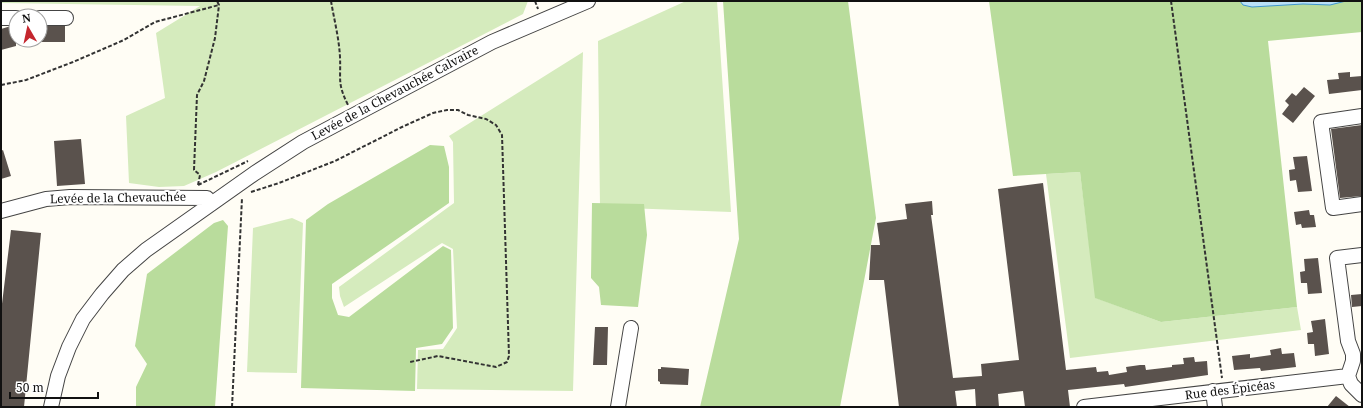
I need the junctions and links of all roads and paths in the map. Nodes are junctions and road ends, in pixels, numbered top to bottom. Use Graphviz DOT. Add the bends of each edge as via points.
graph roads {
  1 [pos="216,1"];
  2 [pos="331,1"];
  3 [pos="535,1"];
  4 [pos="588,1"];
  5 [pos="1171,1"];
  6 [pos="219,5"];
  7 [pos="539,10"];
  8 [pos="48,18"];
  9 [pos="66,18"];
  10 [pos="1,85"];
  11 [pos="348,105"];
  12 [pos="1362,116"];
  13 [pos="198,185"];
  14 [pos="248,193"];
  15 [pos="241,195"];
  16 [pos="211,203"];
  17 [pos="1362,206"];
  18 [pos="1,211"];
  19 [pos="1362,255"];
  20 [pos="631,328"];
  21 [pos="410,362"];
  22 [pos="1348,376"];
  23 [pos="1219,391"];
  24 [pos="1362,395"];
  25 [pos="1111,406"];
  26 [pos="51,407"];
  27 [pos="232,407"];
  28 [pos="618,407"];
  29 [pos="1084,407"];
  30 [pos="1215,407"];
  1 -- 6 [label="path"];
  2 -- 11 [label="path" via="340,57 339,78"];
  3 -- 7 [label="path"];
  4 -- 16 [label="street, Levée de la Chevauchée Calvaire" via="492,42 346,118 304,142"];
  5 -- 23 [label="path"];
  6 -- 10 [label="path" via="155,22 124,40 73,62 26,80"];
  6 -- 13 [label="path" via="215,38 204,81 197,95 194,170 200,175"];
  8 -- 9 [label="street"];
  12 -- 17 [label="street" via="1321,122 1333,208"];
  14 -- 21 [label="path" via="335,161 433,113 458,110 496,124 502,135 509,356 507,362 496,368 438,356"];
  15 -- 27 [label="path"];
  16 -- 18 [label="street, Levée de la Chevauchée" via="207,198 190,197 70,197 46,199"];
  16 -- 26 [label="street, Levée de la Chevauchée Calvaire" via="146,250 123,270 102,294 83,319 69,347 58,376"];
  19 -- 22 [label="street" via="1337,258 1348,341 1353,354"];
  20 -- 28 [label="street"];
  22 -- 23 [label="street, Rue des Épicéas"];
  22 -- 24 [label="street" via="1351,384"];
  23 -- 25 [label="street, Rue des Épicéas"];
  23 -- 30 [label="street"];
  25 -- 29 [label="street, Rue des Épicéas"];
}
